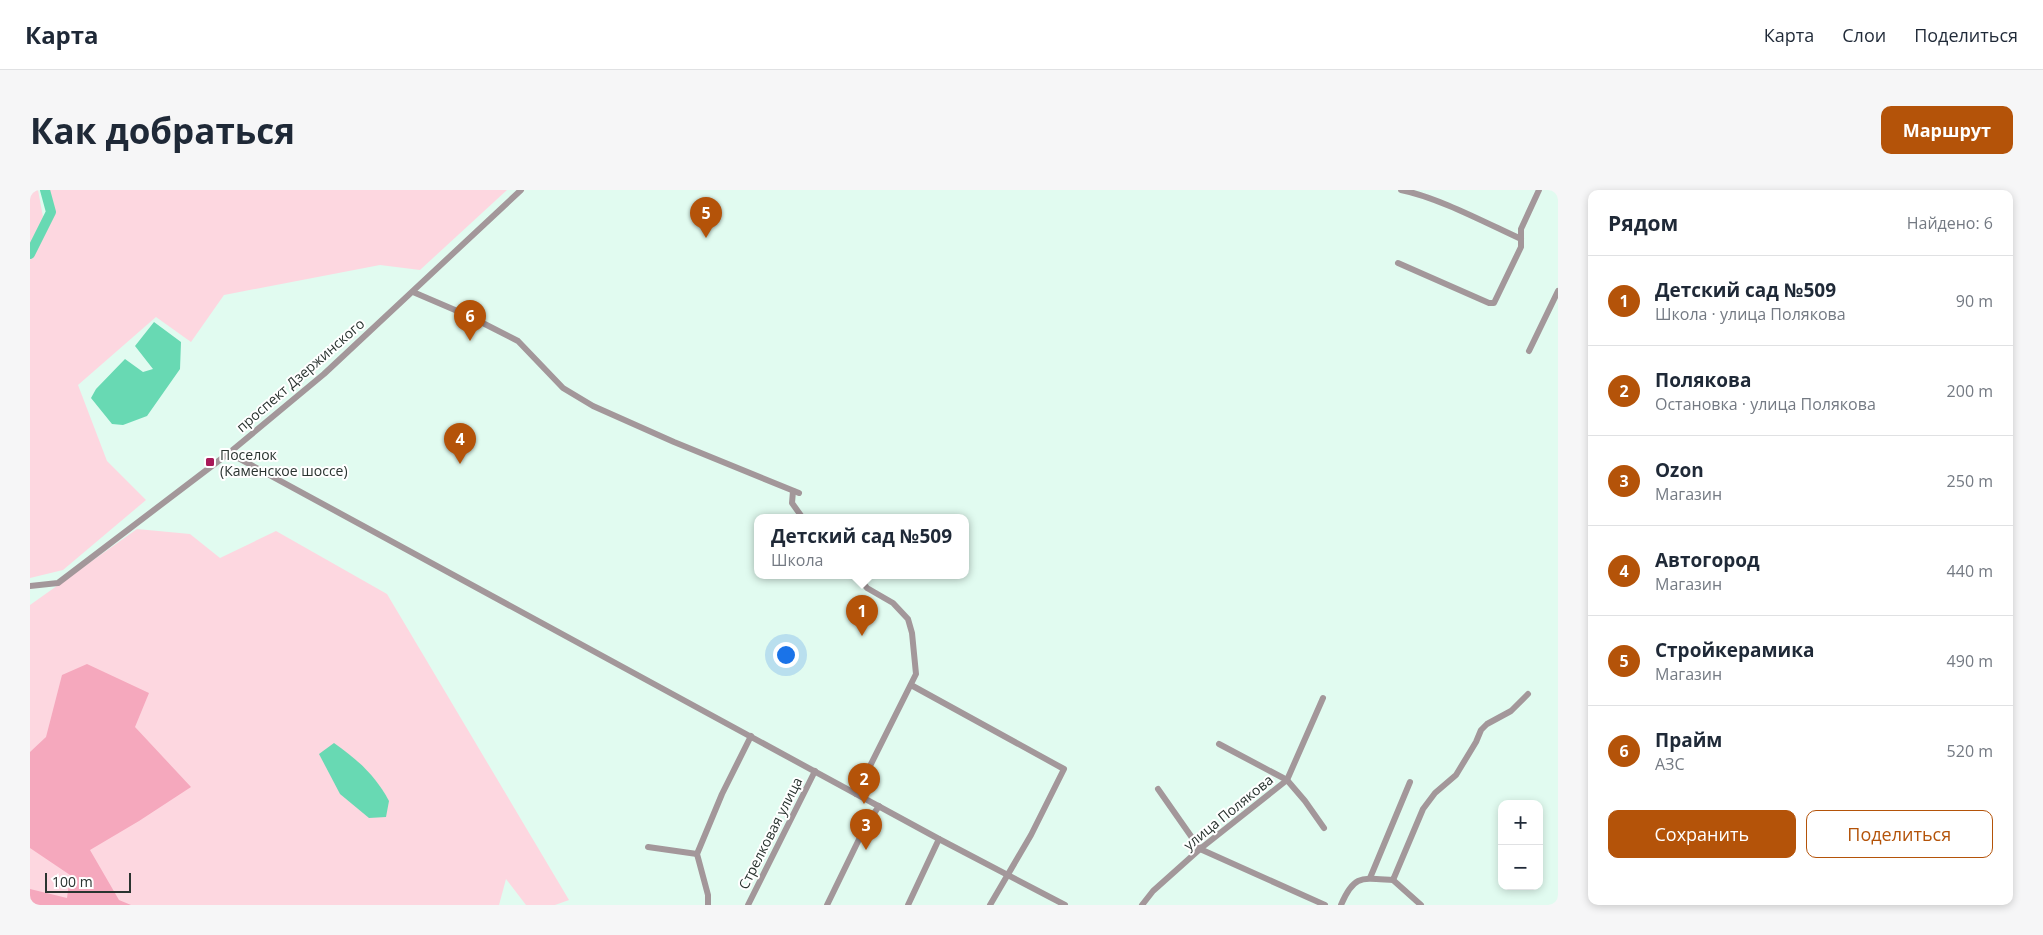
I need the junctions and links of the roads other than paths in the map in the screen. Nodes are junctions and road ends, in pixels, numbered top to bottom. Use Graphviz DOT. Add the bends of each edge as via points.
graph roads {
  1 [pos="521,190"];
  2 [pos="1401,190"];
  3 [pos="1539,190"];
  4 [pos="1521,239"];
  5 [pos="1398,263"];
  6 [pos="1558,291"];
  7 [pos="412,292"];
  8 [pos="1530,351"];
  9 [pos="229,453"];
  10 [pos="800,514"];
  11 [pos="859,579"];
  12 [pos="30,586"];
  13 [pos="911,685"];
  14 [pos="1528,694"];
  15 [pos="1323,698"];
  16 [pos="751,736"];
  17 [pos="1220,744"];
  18 [pos="815,771"];
  19 [pos="1286,780"];
  20 [pos="1410,782"];
  21 [pos="1158,789"];
  22 [pos="856,794"];
  23 [pos="879,806"];
  24 [pos="1324,828"];
  25 [pos="939,839"];
  26 [pos="648,847"];
  27 [pos="1200,850"];
  28 [pos="697,854"];
  29 [pos="1007,876"];
  30 [pos="1370,878"];
  31 [pos="1393,880"];
  32 [pos="708,905"];
  33 [pos="748,905"];
  34 [pos="827,905"];
  35 [pos="908,905"];
  36 [pos="990,905"];
  37 [pos="1065,905"];
  38 [pos="1142,905"];
  39 [pos="1325,905"];
  40 [pos="1341,905"];
  41 [pos="1421,905"];
  1 -- 7 [label="street, проспект Дзержинского"];
  2 -- 4 [label="street"];
  3 -- 4 [label="street" via="1521,229"];
  4 -- 5 [label="street" via="1521,247 1492,304"];
  6 -- 8 [label="street"];
  7 -- 9 [label="street, проспект Дзержинского" via="324,374"];
  7 -- 10 [label="street" via="518,341 563,388 594,406 796,492 792,503"];
  9 -- 12 [label="street, проспект Дзержинского" via="58,583"];
  9 -- 16 [label="street"];
  11 -- 13 [label="street" via="867,588 893,602 908,619 916,674"];
  13 -- 22 [label="street"];
  13 -- 29 [label="street" via="1064,769"];
  14 -- 31 [label="street" via="1511,711 1487,724 1456,775 1435,793 1423,809"];
  15 -- 19 [label="street, улица Полякова"];
  16 -- 18 [label="street"];
  16 -- 28 [label="street"];
  17 -- 19 [label="street"];
  18 -- 22 [label="street"];
  18 -- 33 [label="street, Стрелковая улица"];
  19 -- 24 [label="street"];
  19 -- 27 [label="street, улица Полякова"];
  20 -- 30 [label="street"];
  21 -- 27 [label="street"];
  22 -- 23 [label="street"];
  23 -- 25 [label="street"];
  23 -- 34 [label="street" via="865,827"];
  25 -- 29 [label="street"];
  25 -- 35 [label="street"];
  26 -- 28 [label="street"];
  27 -- 38 [label="street, улица Полякова" via="1153,891"];
  27 -- 39 [label="street"];
  28 -- 32 [label="street"];
  29 -- 36 [label="street"];
  29 -- 37 [label="street"];
  30 -- 31 [label="street"];
  30 -- 40 [label="street" via="1354,882"];
  31 -- 41 [label="street"];
}
